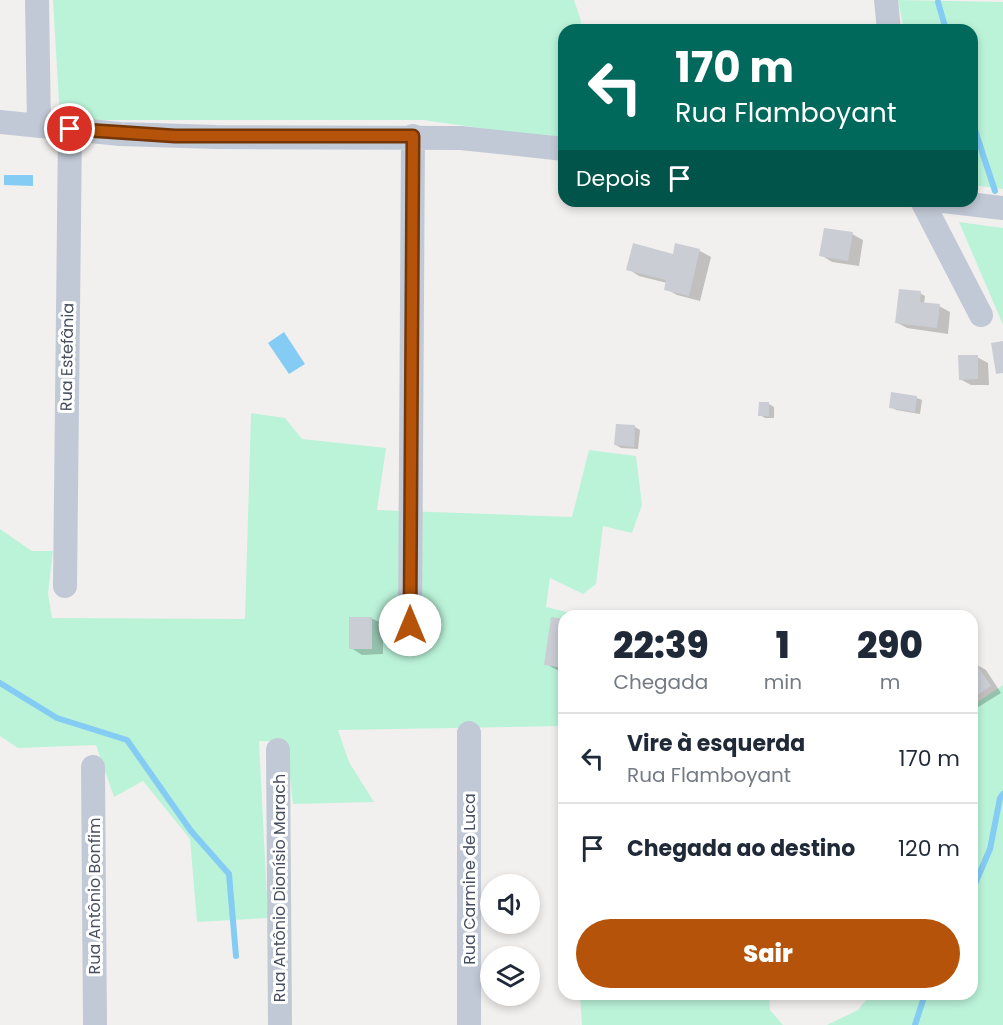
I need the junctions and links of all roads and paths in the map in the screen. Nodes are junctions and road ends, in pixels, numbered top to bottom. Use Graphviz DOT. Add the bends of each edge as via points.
graph roads {
  1 [pos="37,0"];
  2 [pos="886,0"];
  3 [pos="888,24"];
  4 [pos="0,122"];
  5 [pos="39,126"];
  6 [pos="70,129"];
  7 [pos="413,136"];
  8 [pos="558,148"];
  9 [pos="978,205"];
  10 [pos="925,207"];
  11 [pos="1003,208"];
  12 [pos="981,315"];
  13 [pos="65,586"];
  14 [pos="410,625"];
  15 [pos="469,733"];
  16 [pos="278,750"];
  17 [pos="93,766"];
  18 [pos="95,1025"];
  19 [pos="280,1025"];
  20 [pos="469,1025"];
  1 -- 5 [label="street"];
  2 -- 3 [label="street"];
  4 -- 5 [label="street"];
  5 -- 6 [label="street"];
  6 -- 7 [label="street" via="175,136"];
  6 -- 13 [label="street, Rua Estefânia"];
  7 -- 8 [label="street"];
  7 -- 14 [label="street"];
  9 -- 11 [label="street"];
  10 -- 12 [label="street"];
  15 -- 20 [label="street, Rua Carmine de Luca"];
  16 -- 19 [label="street, Rua Antônio Dionísio Marach"];
  17 -- 18 [label="street, Rua Antônio Bonfim"];
}
